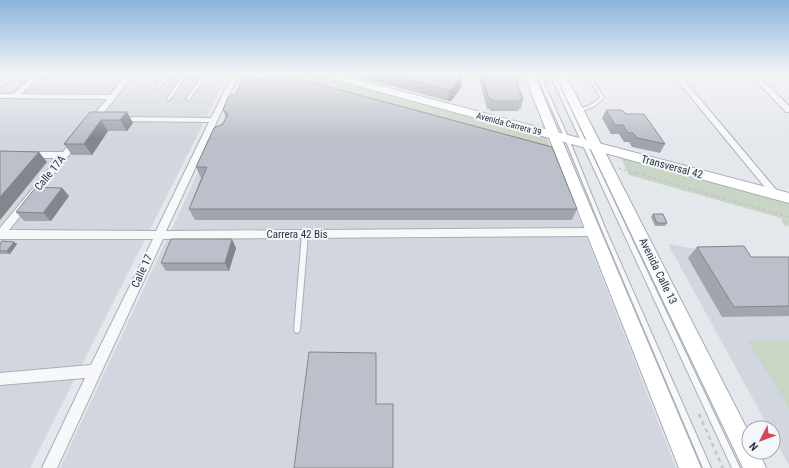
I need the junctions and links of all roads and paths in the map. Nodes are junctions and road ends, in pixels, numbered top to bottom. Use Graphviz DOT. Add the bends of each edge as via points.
graph roads {
  1 [pos="0,96"];
  2 [pos="171,96"];
  3 [pos="190,96"];
  4 [pos="226,96"];
  5 [pos="397,96"];
  6 [pos="538,96"];
  7 [pos="544,96"];
  8 [pos="564,96"];
  9 [pos="571,96"];
  10 [pos="601,96"];
  11 [pos="693,96"];
  12 [pos="774,96"];
  13 [pos="14,97"];
  14 [pos="112,97"];
  15 [pos="169,99"];
  16 [pos="188,99"];
  17 [pos="578,110"];
  18 [pos="789,110"];
  19 [pos="102,119"];
  20 [pos="214,120"];
  21 [pos="558,144"];
  22 [pos="591,146"];
  23 [pos="0,155"];
  24 [pos="65,156"];
  25 [pos="605,164"];
  26 [pos="775,194"];
  27 [pos="789,198"];
  28 [pos="789,217"];
  29 [pos="593,232"];
  30 [pos="0,234"];
  31 [pos="305,234"];
  32 [pos="159,235"];
  33 [pos="297,330"];
  34 [pos="95,371"];
  35 [pos="0,379"];
  36 [pos="694,414"];
  37 [pos="699,414"];
  38 [pos="703,414"];
  39 [pos="49,468"];
  40 [pos="690,468"];
  41 [pos="708,468"];
  42 [pos="722,468"];
  43 [pos="736,468"];
  44 [pos="755,468"];
  1 -- 13 [label="street"];
  2 -- 15 [label="lane"];
  3 -- 16 [label="lane"];
  4 -- 20 [label="street, Calle 17"];
  5 -- 21 [label="street, Avenida Carrera 39"];
  6 -- 21 [label="main road"];
  7 -- 21 [label="lane"];
  8 -- 22 [label="lane"];
  9 -- 17 [label="main road, Avenida Calle 13"];
  10 -- 17 [label="lane" via="602,99 587,109"];
  11 -- 26 [label="street"];
  12 -- 18 [label="street"];
  13 -- 14 [label="street"];
  14 -- 19 [label="street, Calle 17A"];
  17 -- 22 [label="main road, Avenida Calle 13"];
  19 -- 20 [label="street"];
  19 -- 24 [label="street, Calle 17A"];
  20 -- 32 [label="street, Calle 17"];
  21 -- 22 [label="street, Transversal 42"];
  21 -- 29 [label="main road"];
  21 -- 41 [label="lane" via="598,215"];
  22 -- 25 [label="main road, Avenida Calle 13"];
  22 -- 26 [label="street, Transversal 42"];
  22 -- 43 [label="lane"];
  23 -- 24 [label="street"];
  24 -- 30 [label="street, Calle 17A"];
  25 -- 28 [label="path"];
  25 -- 44 [label="main road, Avenida Calle 13"];
  26 -- 27 [label="street, Transversal 42"];
  29 -- 31 [label="street, Carrera 42 Bis"];
  29 -- 40 [label="main road"];
  30 -- 32 [label="street, Carrera 42 Bis"];
  31 -- 32 [label="street, Carrera 42 Bis"];
  31 -- 33 [label="lane"];
  32 -- 34 [label="street, Calle 17"];
  34 -- 35 [label="street"];
  34 -- 39 [label="street, Calle 17"];
  36 -- 37 [label="path"];
  37 -- 38 [label="path"];
  37 -- 42 [label="path"];
}
